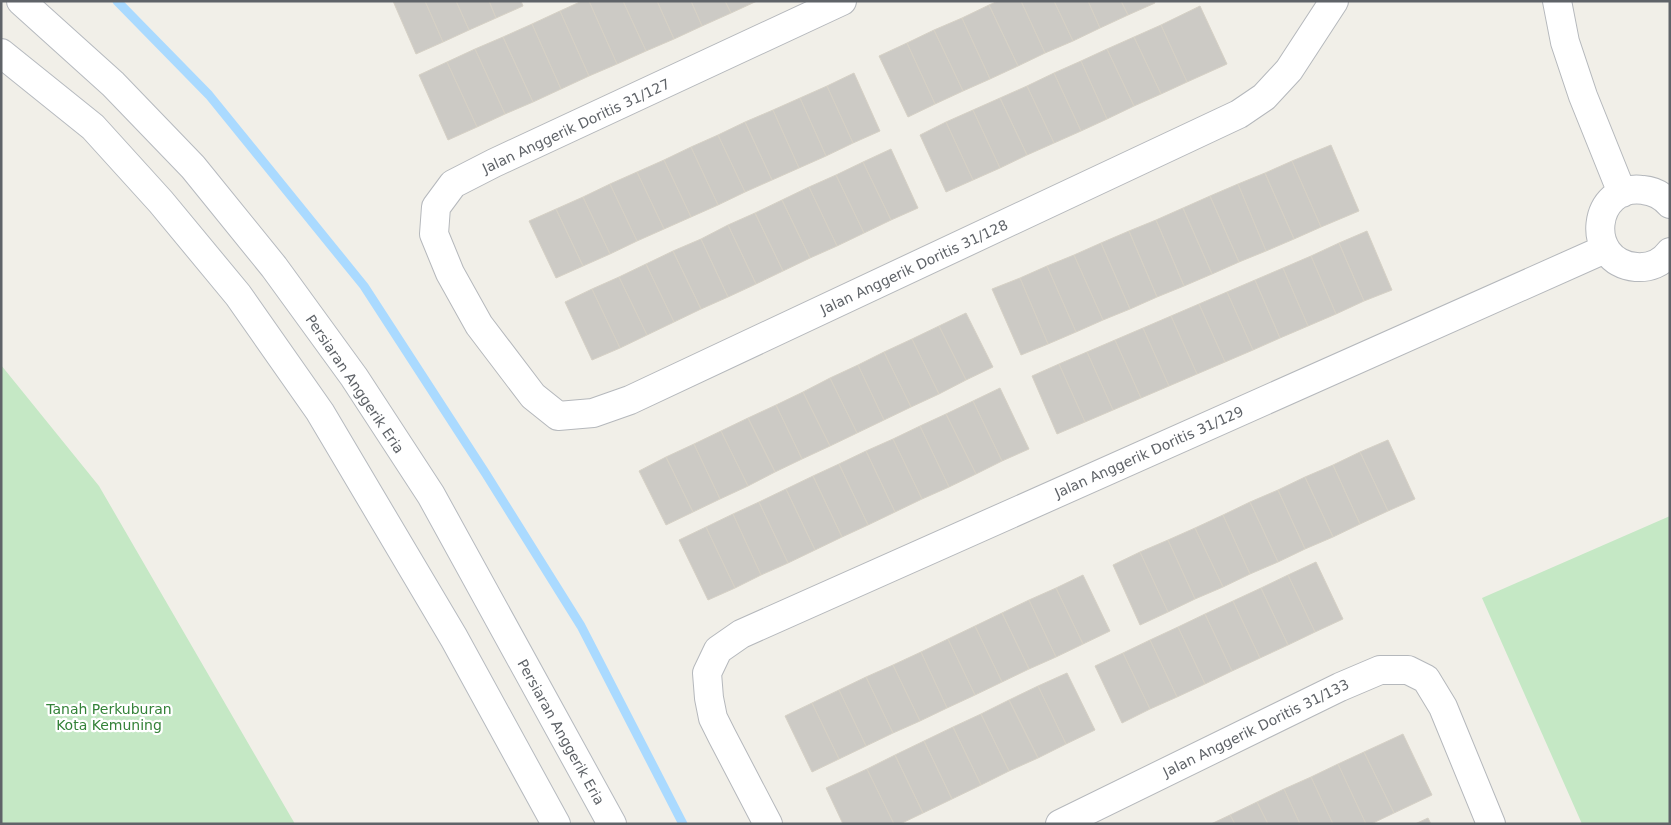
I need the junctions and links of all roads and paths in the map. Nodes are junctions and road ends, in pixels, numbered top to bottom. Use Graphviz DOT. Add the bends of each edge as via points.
graph roads {
  1 [pos="21,1"];
  2 [pos="842,1"];
  3 [pos="1334,1"];
  4 [pos="1558,1"];
  5 [pos="1,53"];
  6 [pos="1622,193"];
  7 [pos="1670,204"];
  8 [pos="1605,249"];
  9 [pos="1670,252"];
  10 [pos="479,325"];
  11 [pos="556,824"];
  12 [pos="612,824"];
  13 [pos="768,824"];
  14 [pos="1060,824"];
  15 [pos="1491,824"];
  1 -- 12 [label="street, Persiaran Anggerik Eria" via="113,84 192,167 274,267 354,377 431,495"];
  2 -- 10 [label="street, Jalan Anggerik Doritis 31/127" via="453,184 436,207 434,234 450,273"];
  3 -- 10 [label="street, Jalan Anggerik Doritis 31/128" via="1289,70 1264,97 1239,114 630,400 593,413 558,416 533,396"];
  4 -- 6 [label="street" via="1565,42 1580,87"];
  5 -- 11 [label="street" via="93,127 238,295 320,412 454,638"];
  6 -- 7 [label="street" via="1650,191"];
  6 -- 8 [label="street" via="1609,203 1601,218 1601,239"];
  8 -- 9 [label="street" via="1620,263 1640,267 1660,261"];
  8 -- 13 [label="street, Jalan Anggerik Doritis 31/129" via="741,634 718,650 707,673 708,698 714,718"];
  14 -- 15 [label="street, Jalan Anggerik Doritis 31/133" via="1380,670 1408,670 1426,679 1443,707"];
}
